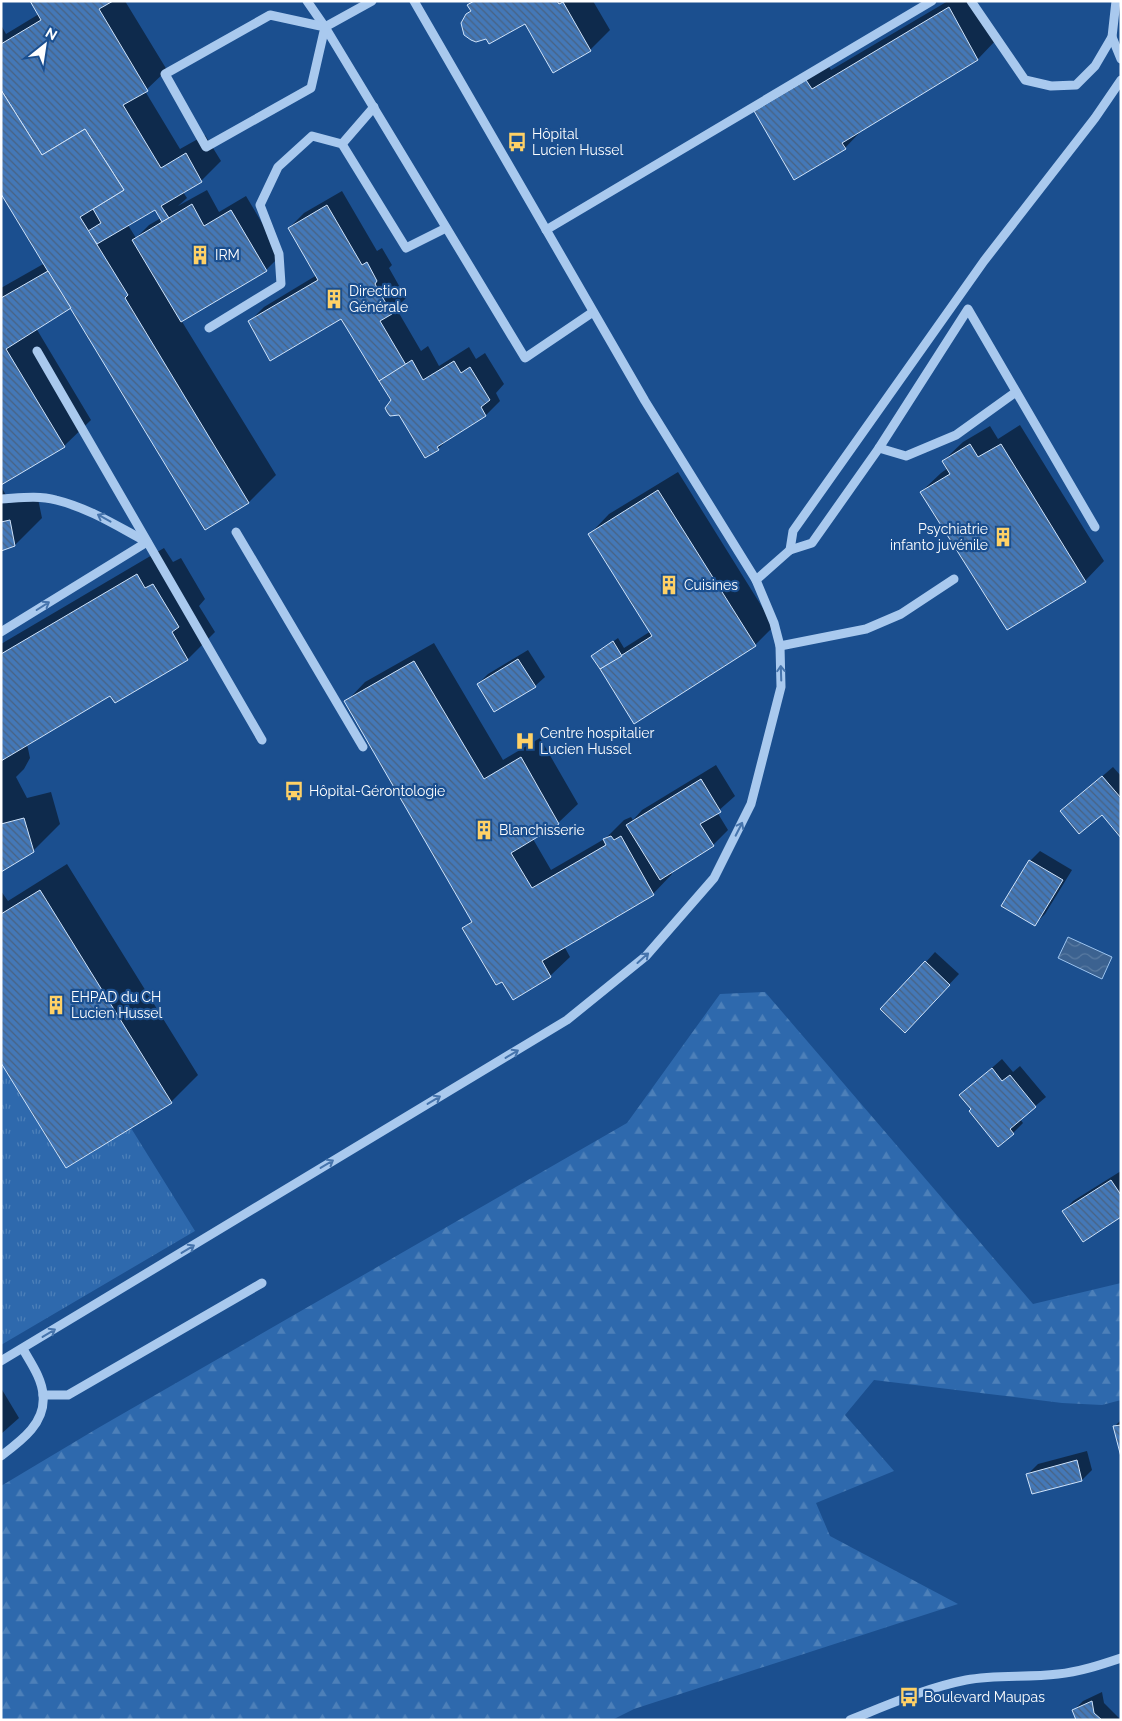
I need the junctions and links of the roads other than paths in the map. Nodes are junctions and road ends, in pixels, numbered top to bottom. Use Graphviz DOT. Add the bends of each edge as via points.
graph roads {
  1 [pos="307,1"];
  2 [pos="372,1"];
  3 [pos="414,1"];
  4 [pos="932,1"];
  5 [pos="971,1"];
  6 [pos="1116,1"];
  7 [pos="325,27"];
  8 [pos="1112,37"];
  9 [pos="1121,59"];
  10 [pos="1121,80"];
  11 [pos="374,107"];
  12 [pos="342,144"];
  13 [pos="446,228"];
  14 [pos="546,230"];
  15 [pos="593,312"];
  16 [pos="208,328"];
  17 [pos="36,350"];
  18 [pos="1016,392"];
  19 [pos="879,448"];
  20 [pos="1,499"];
  21 [pos="1095,527"];
  22 [pos="236,532"];
  23 [pos="147,542"];
  24 [pos="790,550"];
  25 [pos="954,579"];
  26 [pos="756,580"];
  27 [pos="1,632"];
  28 [pos="780,646"];
  29 [pos="262,740"];
  30 [pos="362,747"];
  31 [pos="262,1283"];
  32 [pos="22,1348"];
  33 [pos="3,1359"];
  34 [pos="43,1395"];
  35 [pos="1,1456"];
  36 [pos="1121,1658"];
  37 [pos="850,1720"];
  1 -- 7 [label="street"];
  2 -- 7 [label="street"];
  3 -- 14 [label="street"];
  4 -- 14 [label="street"];
  5 -- 8 [label="street" via="1025,80 1051,86 1076,85 1095,66"];
  6 -- 8 [label="street"];
  7 -- 7 [label="street" via="270,15 165,74 206,147 311,88"];
  7 -- 11 [label="street"];
  8 -- 9 [label="street"];
  10 -- 24 [label="street" via="984,261 799,523"];
  11 -- 12 [label="street"];
  11 -- 13 [label="street"];
  12 -- 13 [label="street" via="406,248"];
  12 -- 16 [label="street" via="312,136 278,167 260,204 279,254 281,284"];
  13 -- 15 [label="street" via="524,358"];
  14 -- 15 [label="street"];
  15 -- 26 [label="street"];
  17 -- 23 [label="street"];
  18 -- 19 [label="street" via="956,435 906,456"];
  18 -- 19 [label="street" via="968,308"];
  18 -- 21 [label="street"];
  19 -- 24 [label="street" via="812,542"];
  23 -- 20 [label="street, one-way" via="92,512 54,499"];
  22 -- 30 [label="street"];
  27 -- 23 [label="street, one-way"];
  23 -- 29 [label="street"];
  24 -- 26 [label="street"];
  25 -- 28 [label="street" via="901,614 866,629"];
  26 -- 28 [label="street"];
  32 -- 28 [label="street, one-way" via="567,1020 646,956 714,878 751,804 781,687"];
  31 -- 34 [label="street" via="68,1395"];
  32 -- 33 [label="street"];
  32 -- 34 [label="street" via="37,1374"];
  34 -- 35 [label="street" via="40,1417 25,1438"];
  36 -- 37 [label="street" via="1088,1669 1058,1674 966,1680 909,1697"];
}
